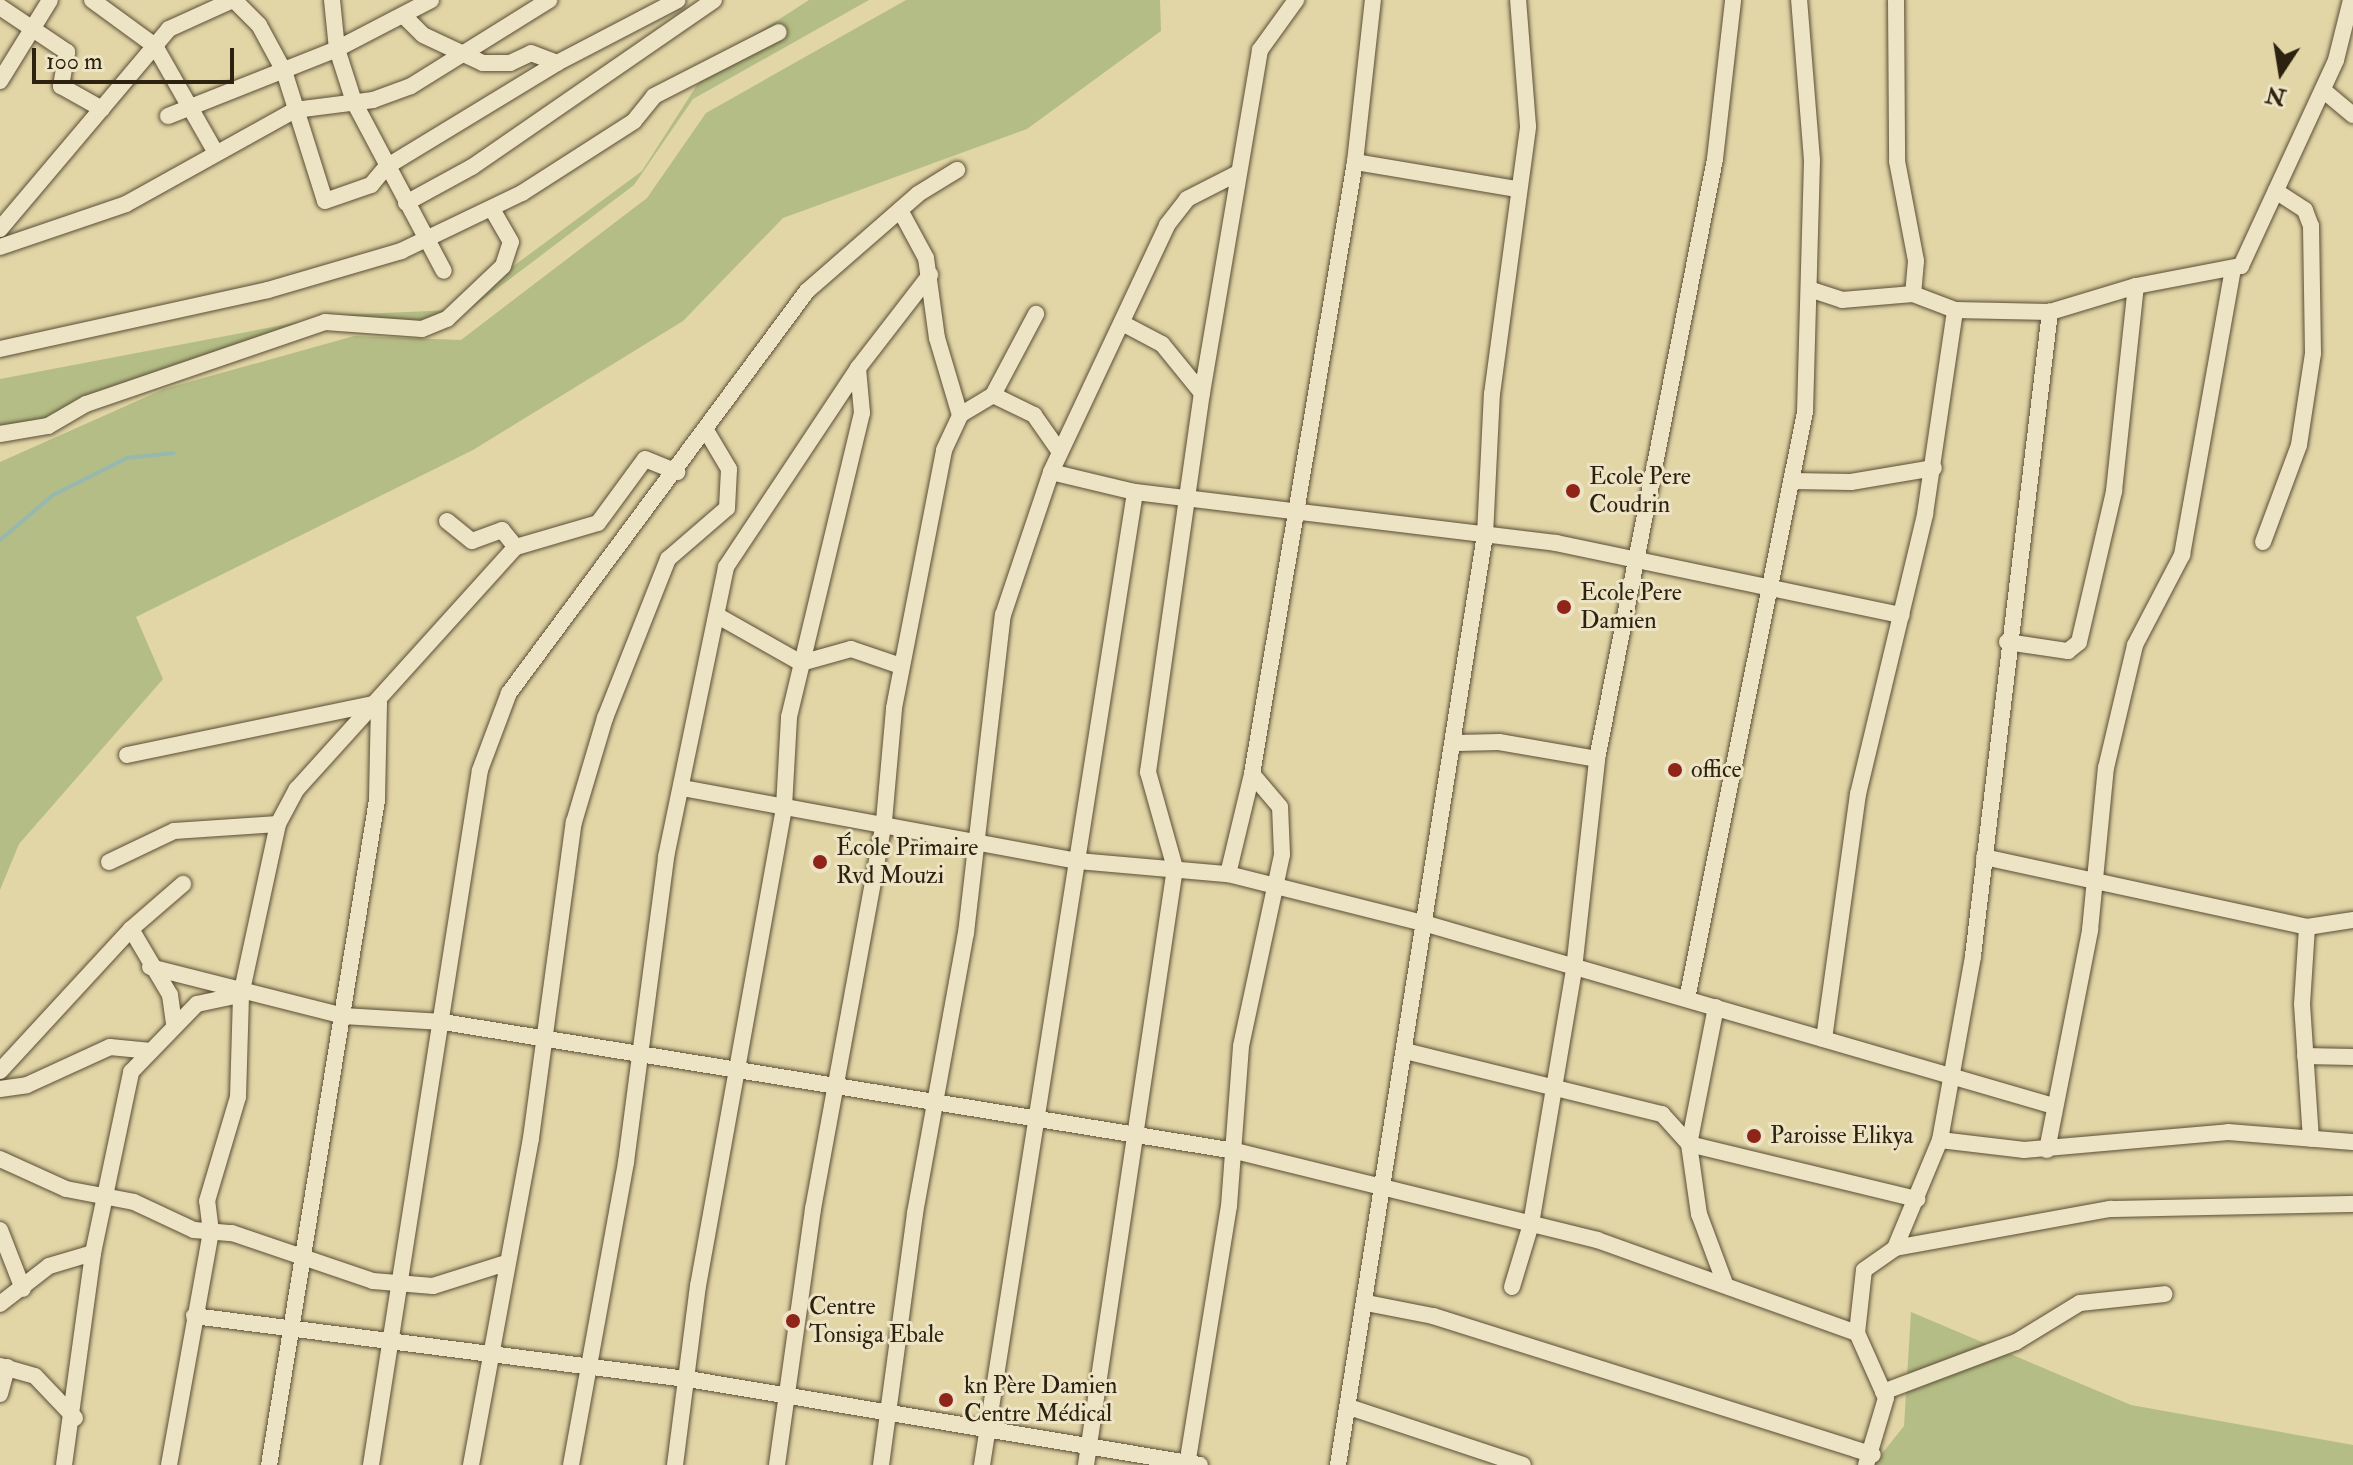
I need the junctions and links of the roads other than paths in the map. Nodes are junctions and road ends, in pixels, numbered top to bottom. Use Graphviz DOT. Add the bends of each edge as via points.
graph roads {
  1 [pos="50,0"];
  2 [pos="92,0"];
  3 [pos="233,0"];
  4 [pos="332,0"];
  5 [pos="431,0"];
  6 [pos="549,0"];
  7 [pos="678,0"];
  8 [pos="714,0"];
  9 [pos="1296,0"];
  10 [pos="1373,0"];
  11 [pos="1518,0"];
  12 [pos="1733,0"];
  13 [pos="1799,0"];
  14 [pos="1896,0"];
  15 [pos="2351,0"];
  16 [pos="0,7"];
  17 [pos="405,17"];
  18 [pos="33,28"];
  19 [pos="779,32"];
  20 [pos="155,46"];
  21 [pos="337,49"];
  22 [pos="460,54"];
  23 [pos="557,63"];
  24 [pos="284,71"];
  25 [pos="0,81"];
  26 [pos="2323,90"];
  27 [pos="354,102"];
  28 [pos="194,105"];
  29 [pos="102,109"];
  30 [pos="295,110"];
  31 [pos="2353,115"];
  32 [pos="168,116"];
  33 [pos="215,151"];
  34 [pos="1355,162"];
  35 [pos="386,167"];
  36 [pos="957,170"];
  37 [pos="1236,174"];
  38 [pos="1517,189"];
  39 [pos="2276,191"];
  40 [pos="406,203"];
  41 [pos="491,208"];
  42 [pos="900,210"];
  43 [pos="0,229"];
  44 [pos="426,240"];
  45 [pos="0,247"];
  46 [pos="2233,268"];
  47 [pos="444,271"];
  48 [pos="930,275"];
  49 [pos="2136,286"];
  50 [pos="1809,289"];
  51 [pos="1913,294"];
  52 [pos="1955,310"];
  53 [pos="2050,312"];
  54 [pos="1036,314"];
  55 [pos="1124,324"];
  56 [pos="2,345"];
  57 [pos="858,368"];
  58 [pos="1202,393"];
  59 [pos="993,395"];
  60 [pos="960,415"];
  61 [pos="707,432"];
  62 [pos="0,434"];
  63 [pos="1060,452"];
  64 [pos="1934,468"];
  65 [pos="677,472"];
  66 [pos="1051,472"];
  67 [pos="1792,481"];
  68 [pos="1135,492"];
  69 [pos="1189,496"];
  70 [pos="1296,506"];
  71 [pos="447,521"];
  72 [pos="1485,535"];
  73 [pos="2263,542"];
  74 [pos="516,547"];
  75 [pos="1634,557"];
  76 [pos="1770,586"];
  77 [pos="1902,615"];
  78 [pos="718,616"];
  79 [pos="2007,642"];
  80 [pos="801,663"];
  81 [pos="901,666"];
  82 [pos="379,703"];
  83 [pos="1457,743"];
  84 [pos="127,755"];
  85 [pos="1597,759"];
  86 [pos="1252,774"];
  87 [pos="683,788"];
  88 [pos="784,807"];
  89 [pos="884,821"];
  90 [pos="278,824"];
  91 [pos="978,843"];
  92 [pos="1984,857"];
  93 [pos="1078,861"];
  94 [pos="109,862"];
  95 [pos="1175,868"];
  96 [pos="1228,874"];
  97 [pos="183,884"];
  98 [pos="2096,884"];
  99 [pos="1276,886"];
  100 [pos="2353,920"];
  101 [pos="1427,924"];
  102 [pos="2307,927"];
  103 [pos="131,929"];
  104 [pos="150,967"];
  105 [pos="1574,969"];
  106 [pos="241,995"];
  107 [pos="1687,999"];
  108 [pos="1716,1007"];
  109 [pos="343,1016"];
  110 [pos="443,1022"];
  111 [pos="174,1025"];
  112 [pos="1824,1039"];
  113 [pos="544,1041"];
  114 [pos="151,1051"];
  115 [pos="1405,1051"];
  116 [pos="2305,1056"];
  117 [pos="2353,1057"];
  118 [pos="642,1059"];
  119 [pos="0,1071"];
  120 [pos="739,1075"];
  121 [pos="1951,1075"];
  122 [pos="1554,1086"];
  123 [pos="0,1089"];
  124 [pos="835,1090"];
  125 [pos="933,1106"];
  126 [pos="2054,1106"];
  127 [pos="1039,1121"];
  128 [pos="1133,1134"];
  129 [pos="2311,1139"];
  130 [pos="1940,1140"];
  131 [pos="2353,1142"];
  132 [pos="1689,1144"];
  133 [pos="2047,1150"];
  134 [pos="1235,1151"];
  135 [pos="0,1159"];
  136 [pos="1383,1185"];
  137 [pos="106,1197"];
  138 [pos="1917,1199"];
  139 [pos="2353,1204"];
  140 [pos="1531,1224"];
  141 [pos="0,1230"];
  142 [pos="211,1232"];
  143 [pos="1895,1248"];
  144 [pos="93,1253"];
  145 [pos="306,1256"];
  146 [pos="506,1263"];
  147 [pos="1724,1281"];
  148 [pos="399,1286"];
  149 [pos="1512,1287"];
  150 [pos="23,1289"];
  151 [pos="2165,1294"];
  152 [pos="1366,1303"];
  153 [pos="0,1304"];
  154 [pos="194,1316"];
  155 [pos="293,1326"];
  156 [pos="1857,1333"];
  157 [pos="391,1340"];
  158 [pos="486,1356"];
  159 [pos="4,1367"];
  160 [pos="585,1368"];
  161 [pos="688,1379"];
  162 [pos="1883,1392"];
  163 [pos="0,1394"];
  164 [pos="786,1397"];
  165 [pos="1352,1408"];
  166 [pos="888,1415"];
  167 [pos="75,1418"];
  168 [pos="987,1433"];
  169 [pos="1089,1447"];
  170 [pos="1870,1460"];
  171 [pos="1191,1464"];
  172 [pos="64,1465"];
  173 [pos="169,1465"];
  174 [pos="269,1465"];
  175 [pos="371,1465"];
  176 [pos="471,1465"];
  177 [pos="571,1465"];
  178 [pos="675,1465"];
  179 [pos="777,1465"];
  180 [pos="881,1465"];
  181 [pos="982,1465"];
  182 [pos="1086,1465"];
  183 [pos="1338,1465"];
  184 [pos="1523,1465"];
  1 -- 18 [label="street"];
  2 -- 20 [label="street"];
  3 -- 20 [label="street" via="178,21"];
  3 -- 24 [label="street" via="259,25"];
  4 -- 21 [label="street"];
  5 -- 17 [label="street"];
  6 -- 22 [label="street"];
  7 -- 23 [label="street"];
  8 -- 40 [label="street" via="472,167"];
  9 -- 37 [label="street" via="1260,50"];
  10 -- 34 [label="street"];
  11 -- 38 [label="street" via="1529,72"];
  12 -- 75 [label="street" via="1715,159 1656,484"];
  13 -- 50 [label="street" via="1812,160"];
  14 -- 51 [label="street" via="1897,161 1916,261"];
  15 -- 26 [label="street"];
  16 -- 18 [label="street"];
  17 -- 21 [label="street"];
  17 -- 22 [label="street"];
  18 -- 25 [label="street"];
  18 -- 29 [label="street" via="69,56 61,86"];
  19 -- 41 [label="street" via="654,96 634,121"];
  20 -- 28 [label="street"];
  20 -- 29 [label="street"];
  21 -- 24 [label="street"];
  21 -- 27 [label="street"];
  22 -- 23 [label="street" via="501,65 531,53"];
  22 -- 27 [label="street" via="411,86"];
  23 -- 35 [label="street"];
  24 -- 28 [label="street"];
  24 -- 30 [label="street"];
  26 -- 31 [label="street"];
  26 -- 39 [label="street"];
  27 -- 30 [label="street"];
  27 -- 35 [label="street"];
  28 -- 32 [label="street"];
  28 -- 33 [label="street"];
  29 -- 43 [label="street"];
  30 -- 33 [label="street"];
  30 -- 35 [label="street" via="325,201 371,185"];
  33 -- 45 [label="street" via="126,204"];
  34 -- 38 [label="street"];
  34 -- 70 [label="street"];
  35 -- 40 [label="street"];
  36 -- 42 [label="street"];
  37 -- 55 [label="street" via="1177,212"];
  37 -- 58 [label="street"];
  38 -- 72 [label="street" via="1492,394"];
  39 -- 46 [label="street" via="2246,260"];
  39 -- 73 [label="street" via="2305,210 2311,226 2313,353 2299,445"];
  40 -- 44 [label="street"];
  41 -- 44 [label="street"];
  41 -- 62 [label="street" via="511,242 503,266 447,319 422,329 325,322 86,404 48,426"];
  42 -- 48 [label="street"];
  42 -- 61 [label="street" via="807,291"];
  44 -- 47 [label="street"];
  44 -- 56 [label="street" via="268,290"];
  46 -- 49 [label="street"];
  46 -- 98 [label="street" via="2182,555 2135,645 2106,768"];
  48 -- 57 [label="street"];
  48 -- 60 [label="street" via="937,338"];
  49 -- 53 [label="street"];
  49 -- 79 [label="street" via="2114,491 2079,642 2068,651"];
  50 -- 51 [label="street" via="1842,300"];
  50 -- 67 [label="street" via="1805,412"];
  51 -- 52 [label="street"];
  52 -- 53 [label="street"];
  52 -- 64 [label="street"];
  53 -- 79 [label="street"];
  54 -- 59 [label="street"];
  55 -- 58 [label="street" via="1162,344"];
  55 -- 63 [label="street"];
  57 -- 78 [label="street" via="731,555"];
  57 -- 80 [label="street" via="862,413"];
  58 -- 69 [label="street"];
  59 -- 60 [label="street"];
  59 -- 63 [label="street" via="1034,415"];
  60 -- 81 [label="street" via="944,450"];
  61 -- 65 [label="street"];
  61 -- 113 [label="street" via="729,469 727,508 668,559 605,718 574,822"];
  63 -- 66 [label="street"];
  64 -- 67 [label="street" via="1851,482"];
  64 -- 77 [label="street"];
  65 -- 74 [label="street" via="645,459 598,523"];
  65 -- 110 [label="street" via="509,693 480,770"];
  66 -- 68 [label="street"];
  66 -- 91 [label="street" via="1003,615"];
  67 -- 76 [label="street"];
  68 -- 69 [label="street"];
  68 -- 93 [label="street"];
  69 -- 70 [label="street"];
  69 -- 95 [label="street" via="1148,772"];
  70 -- 72 [label="street"];
  70 -- 86 [label="street"];
  71 -- 74 [label="street" via="472,541 502,530"];
  72 -- 75 [label="street"];
  72 -- 83 [label="street"];
  74 -- 82 [label="street"];
  75 -- 76 [label="street"];
  75 -- 85 [label="street"];
  76 -- 77 [label="street"];
  76 -- 107 [label="street"];
  77 -- 112 [label="street" via="1858,794"];
  78 -- 80 [label="street"];
  78 -- 87 [label="street"];
  79 -- 92 [label="street"];
  80 -- 81 [label="street" via="851,649"];
  80 -- 88 [label="street"];
  81 -- 89 [label="street"];
  82 -- 84 [label="street"];
  82 -- 90 [label="street" via="297,789"];
  82 -- 109 [label="street" via="377,800"];
  83 -- 85 [label="street" via="1499,742"];
  83 -- 101 [label="street"];
  85 -- 105 [label="street"];
  86 -- 96 [label="street"];
  86 -- 99 [label="street" via="1280,807"];
  87 -- 88 [label="street"];
  87 -- 118 [label="street" via="654,929"];
  88 -- 89 [label="street"];
  88 -- 120 [label="street"];
  89 -- 91 [label="street"];
  89 -- 124 [label="street"];
  90 -- 94 [label="street" via="174,831"];
  90 -- 106 [label="street"];
  91 -- 93 [label="street"];
  91 -- 125 [label="street"];
  92 -- 98 [label="street"];
  92 -- 121 [label="street"];
  93 -- 95 [label="street"];
  93 -- 127 [label="street"];
  95 -- 96 [label="street"];
  95 -- 128 [label="street"];
  96 -- 99 [label="street"];
  97 -- 103 [label="street"];
  98 -- 102 [label="street" via="2184,896"];
  98 -- 126 [label="street"];
  99 -- 101 [label="street"];
  99 -- 134 [label="street" via="1241,1046"];
  100 -- 102 [label="street"];
  101 -- 105 [label="street"];
  101 -- 115 [label="street"];
  102 -- 116 [label="street"];
  103 -- 104 [label="street"];
  103 -- 119 [label="street"];
  104 -- 106 [label="street"];
  104 -- 111 [label="street" via="174,1004"];
  105 -- 107 [label="street"];
  105 -- 122 [label="street"];
  106 -- 109 [label="street"];
  106 -- 111 [label="street" via="197,1004"];
  106 -- 142 [label="street" via="238,1097 207,1201"];
  107 -- 108 [label="street"];
  108 -- 112 [label="street"];
  108 -- 132 [label="street"];
  109 -- 110 [label="street"];
  109 -- 145 [label="street"];
  110 -- 113 [label="street"];
  110 -- 148 [label="street"];
  111 -- 114 [label="street"];
  112 -- 121 [label="street"];
  113 -- 118 [label="street"];
  113 -- 146 [label="street"];
  114 -- 123 [label="street" via="110,1047 27,1085"];
  114 -- 137 [label="street" via="128,1079"];
  115 -- 122 [label="street"];
  115 -- 136 [label="street"];
  116 -- 117 [label="street"];
  116 -- 129 [label="street"];
  118 -- 120 [label="street"];
  118 -- 160 [label="street"];
  120 -- 124 [label="street"];
  120 -- 161 [label="street" via="698,1286"];
  121 -- 126 [label="street"];
  121 -- 130 [label="street"];
  122 -- 132 [label="street" via="1662,1114"];
  122 -- 140 [label="street"];
  124 -- 125 [label="street"];
  124 -- 164 [label="street"];
  125 -- 127 [label="street"];
  125 -- 166 [label="street"];
  126 -- 133 [label="street"];
  127 -- 128 [label="street"];
  127 -- 168 [label="street"];
  128 -- 134 [label="street"];
  128 -- 169 [label="street"];
  129 -- 131 [label="street"];
  129 -- 133 [label="street" via="2228,1132"];
  130 -- 133 [label="street"];
  130 -- 138 [label="street"];
  132 -- 138 [label="street"];
  132 -- 147 [label="street" via="1699,1214"];
  134 -- 136 [label="street"];
  134 -- 171 [label="street"];
  135 -- 137 [label="street" via="42,1181"];
  136 -- 140 [label="street"];
  136 -- 152 [label="street"];
  137 -- 142 [label="street"];
  137 -- 144 [label="street"];
  138 -- 143 [label="street"];
  139 -- 143 [label="street" via="2110,1209"];
  140 -- 147 [label="street"];
  140 -- 149 [label="street"];
  141 -- 150 [label="street"];
  142 -- 145 [label="street"];
  142 -- 154 [label="street"];
  143 -- 156 [label="street" via="1864,1270"];
  144 -- 150 [label="street" via="49,1266"];
  144 -- 167 [label="street"];
  145 -- 148 [label="street"];
  145 -- 155 [label="street"];
  146 -- 148 [label="street" via="433,1286"];
  146 -- 158 [label="street"];
  147 -- 156 [label="street"];
  148 -- 157 [label="street"];
  150 -- 153 [label="street"];
  151 -- 162 [label="street" via="2080,1303 2016,1342"];
  152 -- 165 [label="street"];
  152 -- 170 [label="street" via="1433,1316"];
  154 -- 155 [label="street"];
  154 -- 173 [label="street"];
  155 -- 157 [label="street"];
  155 -- 174 [label="street"];
  156 -- 162 [label="street"];
  157 -- 158 [label="street"];
  157 -- 175 [label="street"];
  158 -- 160 [label="street"];
  158 -- 176 [label="street"];
  159 -- 163 [label="street"];
  159 -- 167 [label="street" via="51,1387"];
  160 -- 161 [label="street"];
  160 -- 177 [label="street"];
  161 -- 164 [label="street"];
  161 -- 178 [label="street"];
  162 -- 170 [label="street" via="1887,1415"];
  164 -- 166 [label="street"];
  164 -- 179 [label="street"];
  165 -- 183 [label="street"];
  165 -- 184 [label="street"];
  166 -- 168 [label="street"];
  166 -- 180 [label="street"];
  167 -- 172 [label="street"];
  168 -- 169 [label="street"];
  168 -- 181 [label="street"];
  169 -- 171 [label="street"];
  169 -- 182 [label="street"];
}
